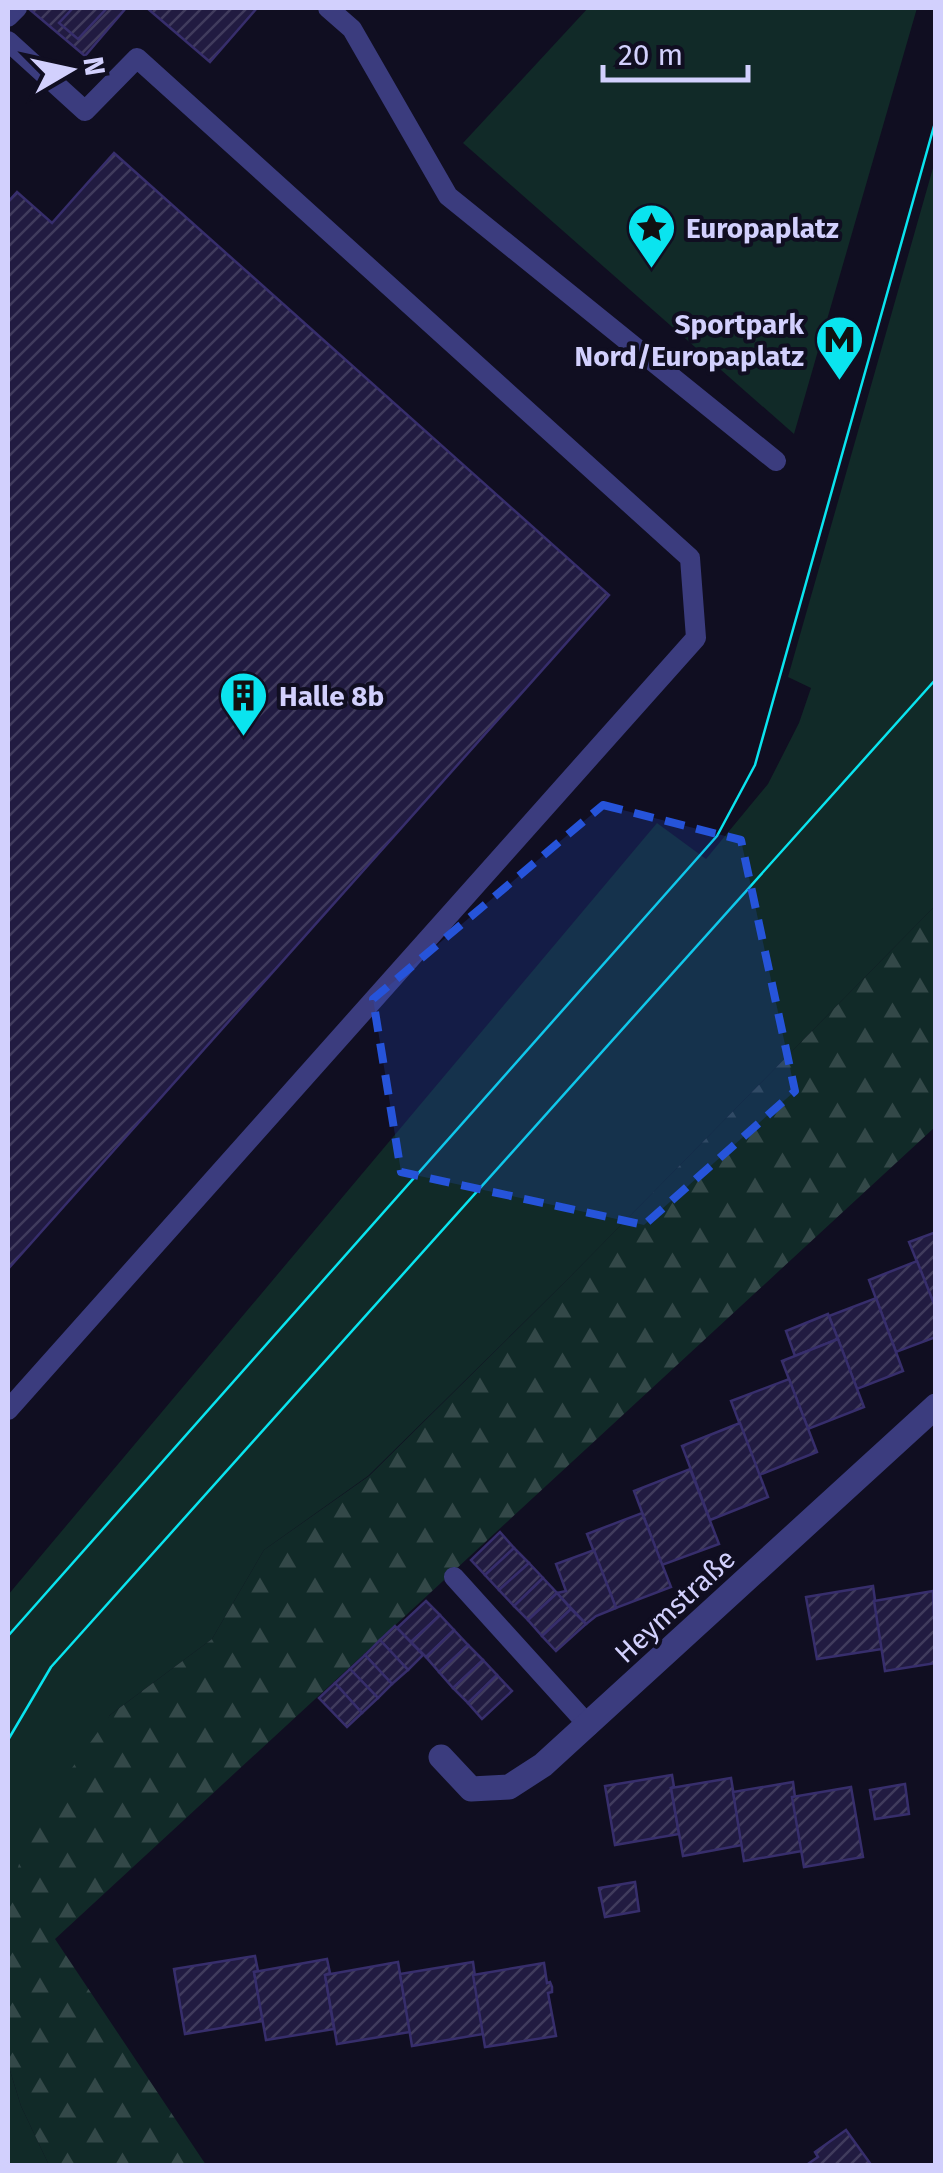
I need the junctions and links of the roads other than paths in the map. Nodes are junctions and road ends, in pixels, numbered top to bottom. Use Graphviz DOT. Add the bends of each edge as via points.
graph roads {
  1 [pos="16,8"];
  2 [pos="328,8"];
  3 [pos="8,18"];
  4 [pos="8,41"];
  5 [pos="776,461"];
  6 [pos="936,1406"];
  7 [pos="8,1410"];
  8 [pos="454,1578"];
  9 [pos="589,1726"];
  10 [pos="440,1757"];
  1 -- 3 [label="lane"];
  2 -- 5 [label="lane" via="352,29 448,196"];
  4 -- 7 [label="lane" via="85,111 138,58 690,558 696,638"];
  6 -- 9 [label="street, Heymstraße"];
  8 -- 9 [label="lane"];
  9 -- 10 [label="street, Heymstraße" via="509,1786 471,1788"];
}
